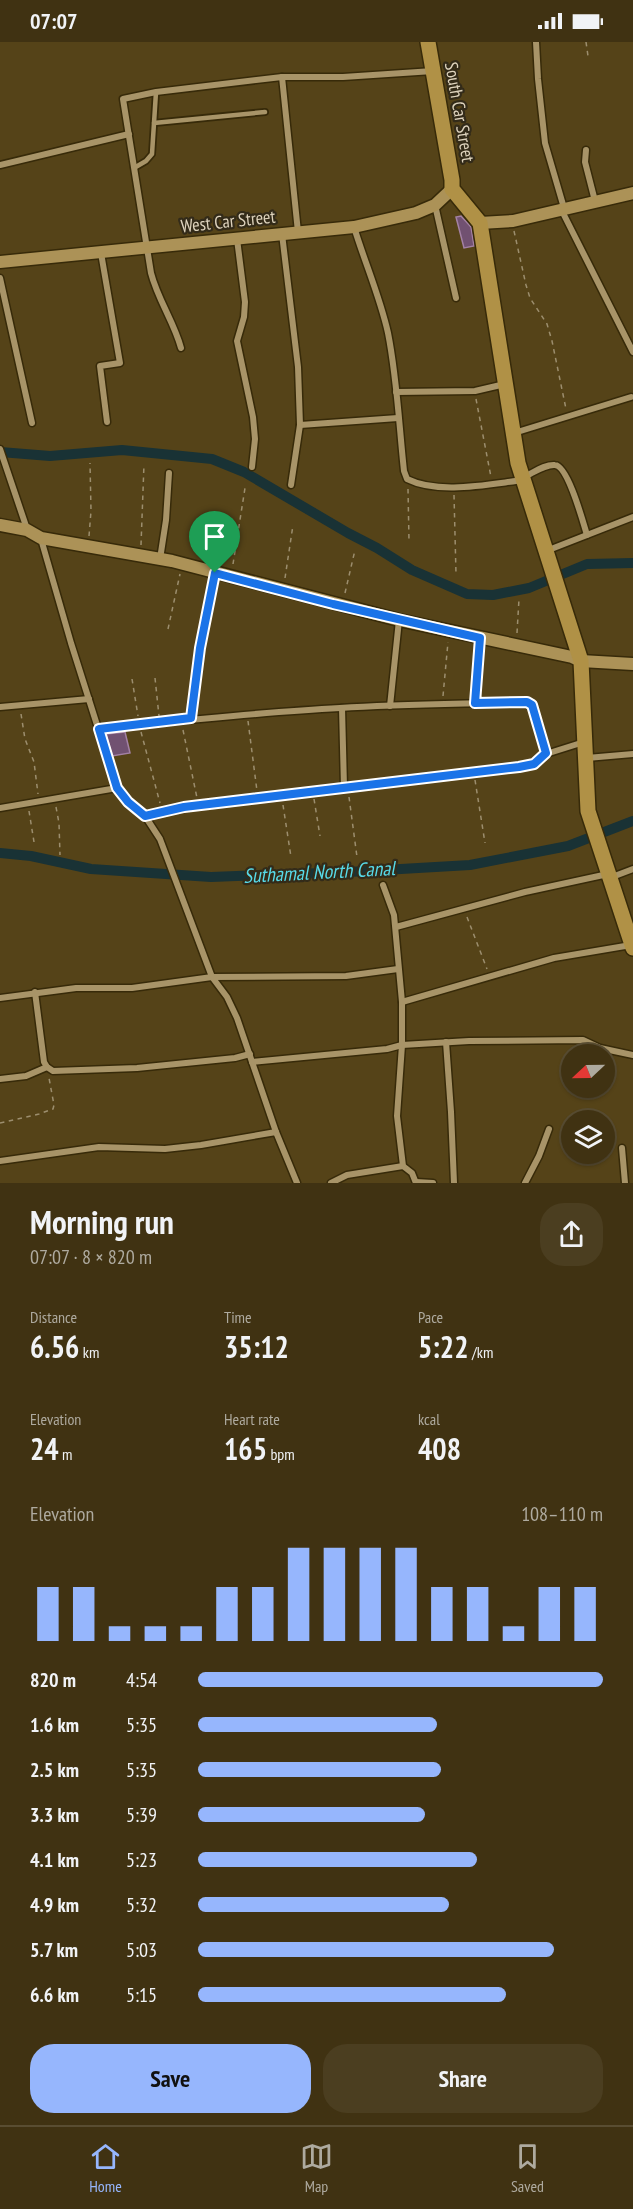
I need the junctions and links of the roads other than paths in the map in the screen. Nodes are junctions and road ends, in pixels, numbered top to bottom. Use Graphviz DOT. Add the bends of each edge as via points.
graph roads {
  1 [pos="428,42"];
  2 [pos="536,42"];
  3 [pos="433,71"];
  4 [pos="282,77"];
  5 [pos="156,92"];
  6 [pos="265,111"];
  7 [pos="154,123"];
  8 [pos="129,134"];
  9 [pos="586,150"];
  10 [pos="0,165"];
  11 [pos="134,168"];
  12 [pos="452,189"];
  13 [pos="633,193"];
  14 [pos="595,201"];
  15 [pos="435,205"];
  16 [pos="562,209"];
  17 [pos="480,224"];
  18 [pos="354,227"];
  19 [pos="298,232"];
  20 [pos="282,234"];
  21 [pos="237,239"];
  22 [pos="147,248"];
  23 [pos="101,252"];
  24 [pos="0,262"];
  25 [pos="0,278"];
  26 [pos="456,298"];
  27 [pos="181,348"];
  28 [pos="633,352"];
  29 [pos="506,384"];
  30 [pos="396,392"];
  31 [pos="632,398"];
  32 [pos="398,417"];
  33 [pos="107,422"];
  34 [pos="32,423"];
  35 [pos="300,425"];
  36 [pos="514,433"];
  37 [pos="0,449"];
  38 [pos="252,467"];
  39 [pos="169,473"];
  40 [pos="524,479"];
  41 [pos="291,486"];
  42 [pos="633,517"];
  43 [pos="0,526"];
  44 [pos="27,530"];
  45 [pos="587,535"];
  46 [pos="41,538"];
  47 [pos="546,551"];
  48 [pos="160,559"];
  49 [pos="215,573"];
  50 [pos="399,620"];
  51 [pos="581,661"];
  52 [pos="633,664"];
  53 [pos="89,699"];
  54 [pos="390,706"];
  55 [pos="0,707"];
  56 [pos="342,708"];
  57 [pos="191,718"];
  58 [pos="99,729"];
  59 [pos="585,742"];
  60 [pos="546,753"];
  61 [pos="633,754"];
  62 [pos="587,758"];
  63 [pos="346,787"];
  64 [pos="117,788"];
  65 [pos="0,808"];
  66 [pos="145,816"];
  67 [pos="633,869"];
  68 [pos="611,875"];
  69 [pos="383,885"];
  70 [pos="396,927"];
  71 [pos="632,946"];
  72 [pos="398,969"];
  73 [pos="212,977"];
  74 [pos="35,992"];
  75 [pos="0,998"];
  76 [pos="402,1002"];
  77 [pos="446,1042"];
  78 [pos="402,1045"];
  79 [pos="250,1054"];
  80 [pos="633,1056"];
  81 [pos="252,1062"];
  82 [pos="47,1067"];
  83 [pos="0,1079"];
  84 [pos="549,1129"];
  85 [pos="276,1132"];
  86 [pos="622,1148"];
  87 [pos="0,1161"];
  88 [pos="403,1166"];
  89 [pos="416,1182"];
  90 [pos="297,1183"];
  91 [pos="331,1183"];
  92 [pos="433,1183"];
  93 [pos="454,1183"];
  94 [pos="525,1183"];
  95 [pos="626,1183"];
  1 -- 3 [label="main road, South Car Street"];
  2 -- 16 [label="street" via="545,143"];
  3 -- 4 [label="street"];
  3 -- 12 [label="main road, South Car Street"];
  4 -- 5 [label="street"];
  4 -- 19 [label="street"];
  5 -- 7 [label="lane"];
  5 -- 8 [label="street" via="123,99"];
  6 -- 7 [label="lane"];
  7 -- 11 [label="lane" via="152,154"];
  8 -- 10 [label="street"];
  8 -- 11 [label="street"];
  9 -- 14 [label="street" via="585,162"];
  11 -- 22 [label="street"];
  12 -- 15 [label="street, West Car Street"];
  12 -- 17 [label="main road"];
  13 -- 14 [label="street"];
  14 -- 16 [label="street"];
  15 -- 18 [label="street, West Car Street"];
  15 -- 26 [label="street"];
  16 -- 17 [label="street"];
  16 -- 28 [label="street"];
  17 -- 29 [label="main road"];
  18 -- 19 [label="street, West Car Street"];
  18 -- 30 [label="street" via="380,302"];
  19 -- 20 [label="street, West Car Street"];
  20 -- 21 [label="street, West Car Street"];
  20 -- 35 [label="street" via="298,367"];
  21 -- 22 [label="street, West Car Street"];
  21 -- 38 [label="street" via="245,302 237,341 253,417"];
  22 -- 23 [label="street, West Car Street"];
  22 -- 27 [label="street" via="155,290 176,328"];
  23 -- 24 [label="street, West Car Street"];
  23 -- 33 [label="street" via="120,363 100,366"];
  25 -- 34 [label="street"];
  29 -- 30 [label="street" via="475,391"];
  29 -- 36 [label="main road"];
  30 -- 32 [label="street"];
  31 -- 36 [label="street"];
  32 -- 35 [label="street"];
  32 -- 40 [label="street" via="407,479 454,488"];
  35 -- 41 [label="street"];
  36 -- 40 [label="main road"];
  37 -- 44 [label="street"];
  39 -- 48 [label="street"];
  40 -- 45 [label="street" via="550,465 561,467"];
  40 -- 47 [label="main road"];
  42 -- 45 [label="street"];
  43 -- 44 [label="street"];
  44 -- 46 [label="street"];
  45 -- 47 [label="street"];
  46 -- 48 [label="street"];
  46 -- 53 [label="street"];
  47 -- 51 [label="main road"];
  48 -- 49 [label="street"];
  49 -- 50 [label="street"];
  49 -- 57 [label="street"];
  50 -- 51 [label="street"];
  50 -- 54 [label="street"];
  51 -- 52 [label="street"];
  51 -- 59 [label="main road"];
  53 -- 55 [label="street"];
  53 -- 58 [label="street"];
  54 -- 56 [label="street"];
  54 -- 60 [label="street" via="527,702 532,705"];
  56 -- 57 [label="street"];
  56 -- 63 [label="street"];
  57 -- 58 [label="street"];
  58 -- 64 [label="street"];
  59 -- 60 [label="street"];
  59 -- 62 [label="main road"];
  60 -- 63 [label="street" via="534,764"];
  61 -- 62 [label="street"];
  62 -- 68 [label="main road" via="588,811"];
  63 -- 66 [label="street" via="198,805"];
  64 -- 65 [label="street"];
  64 -- 66 [label="street"];
  66 -- 73 [label="street" via="160,839"];
  67 -- 68 [label="street"];
  68 -- 70 [label="street" via="525,892"];
  68 -- 71 [label="main road"];
  69 -- 70 [label="street"];
  70 -- 72 [label="street"];
  71 -- 76 [label="street" via="575,954"];
  72 -- 73 [label="street" via="346,976"];
  72 -- 76 [label="street"];
  73 -- 74 [label="street" via="132,988"];
  73 -- 79 [label="street" via="232,1007"];
  74 -- 75 [label="street"];
  74 -- 82 [label="street" via="42,1056"];
  76 -- 78 [label="street"];
  77 -- 78 [label="street"];
  77 -- 80 [label="street" via="583,1040"];
  77 -- 93 [label="street"];
  78 -- 81 [label="street"];
  78 -- 88 [label="street" via="397,1116"];
  79 -- 81 [label="street"];
  79 -- 82 [label="street" via="137,1068 58,1071"];
  81 -- 85 [label="street"];
  82 -- 83 [label="street" via="26,1076"];
  84 -- 94 [label="street"];
  85 -- 87 [label="street" via="165,1149 99,1147"];
  85 -- 90 [label="street"];
  86 -- 95 [label="street"];
  88 -- 89 [label="street"];
  88 -- 91 [label="street" via="347,1175"];
  89 -- 92 [label="street"];
}
